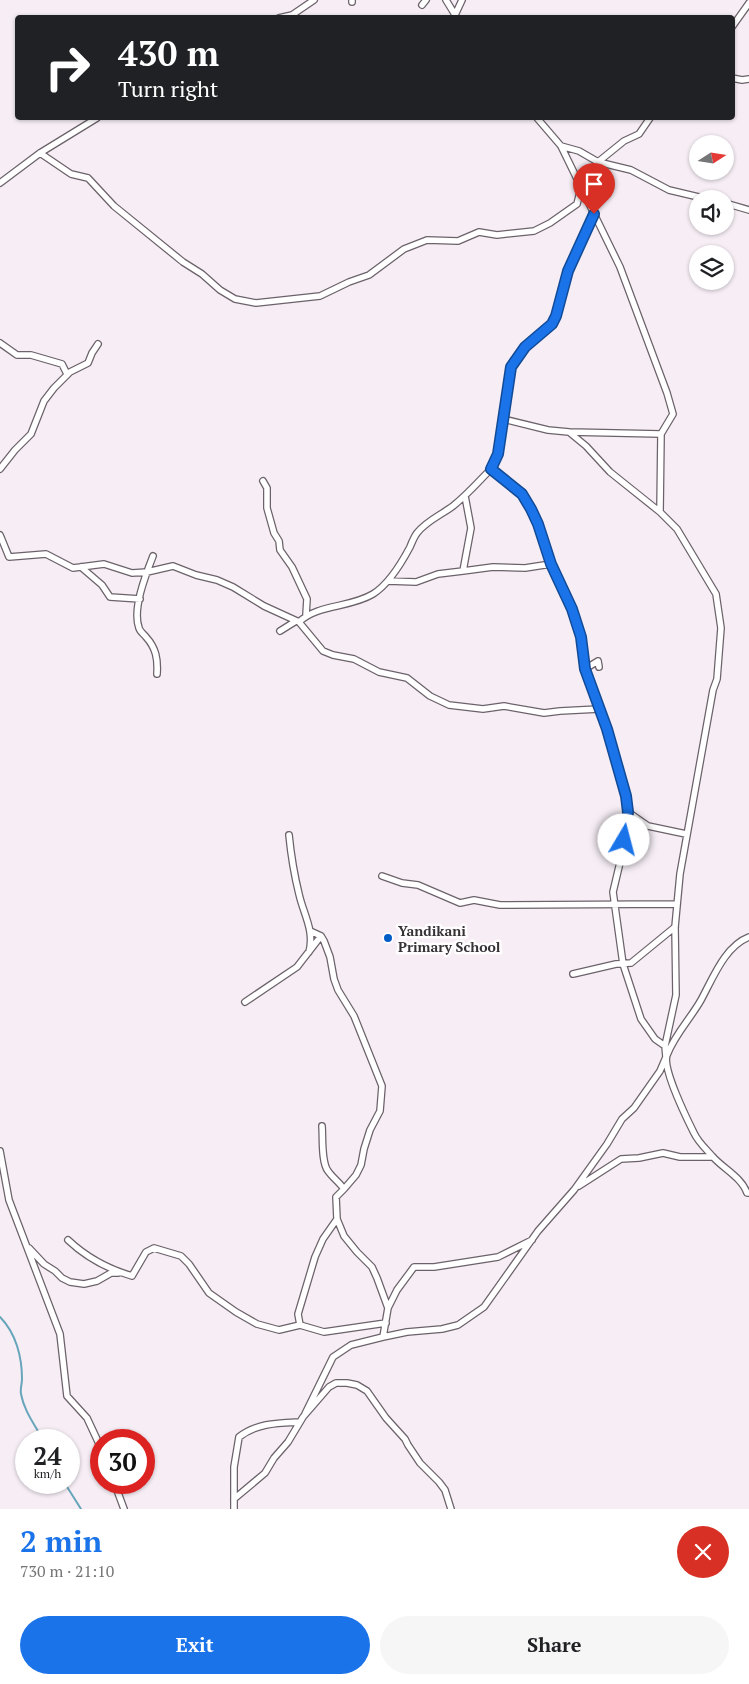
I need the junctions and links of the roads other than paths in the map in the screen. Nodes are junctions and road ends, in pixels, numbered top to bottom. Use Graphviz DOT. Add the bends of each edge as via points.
graph roads {
  1 [pos="314,0"];
  2 [pos="446,0"];
  3 [pos="462,0"];
  4 [pos="749,4"];
  5 [pos="292,15"];
  6 [pos="455,15"];
  7 [pos="456,15"];
  8 [pos="735,22"];
  9 [pos="735,79"];
  10 [pos="749,79"];
  11 [pos="93,120"];
  12 [pos="539,120"];
  13 [pos="649,120"];
  14 [pos="561,146"];
  15 [pos="40,153"];
  16 [pos="598,162"];
  17 [pos="0,183"];
  18 [pos="581,188"];
  19 [pos="689,195"];
  20 [pos="734,206"];
  21 [pos="749,210"];
  22 [pos="594,214"];
  23 [pos="0,343"];
  24 [pos="98,344"];
  25 [pos="67,374"];
  26 [pos="503,419"];
  27 [pos="569,432"];
  28 [pos="661,434"];
  29 [pos="0,469"];
  30 [pos="491,469"];
  31 [pos="263,481"];
  32 [pos="465,496"];
  33 [pos="660,512"];
  34 [pos="0,535"];
  35 [pos="153,556"];
  36 [pos="551,564"];
  37 [pos="80,566"];
  38 [pos="463,571"];
  39 [pos="147,572"];
  40 [pos="388,581"];
  41 [pos="140,599"];
  42 [pos="306,615"];
  43 [pos="297,621"];
  44 [pos="280,631"];
  45 [pos="599,667"];
  46 [pos="585,669"];
  47 [pos="157,674"];
  48 [pos="599,709"];
  49 [pos="628,812"];
  50 [pos="686,834"];
  51 [pos="289,835"];
  52 [pos="382,876"];
  53 [pos="676,904"];
  54 [pos="614,905"];
  55 [pos="675,927"];
  56 [pos="310,931"];
  57 [pos="321,936"];
  58 [pos="749,937"];
  59 [pos="309,952"];
  60 [pos="623,964"];
  61 [pos="574,974"];
  62 [pos="244,1002"];
  63 [pos="665,1046"];
  64 [pos="666,1056"];
  65 [pos="322,1126"];
  66 [pos="0,1151"];
  67 [pos="713,1157"];
  68 [pos="344,1188"];
  69 [pos="574,1190"];
  70 [pos="748,1194"];
  71 [pos="337,1219"];
  72 [pos="534,1239"];
  73 [pos="68,1240"];
  74 [pos="26,1245"];
  75 [pos="120,1273"];
  76 [pos="388,1308"];
  77 [pos="386,1324"];
  78 [pos="300,1325"];
  79 [pos="383,1336"];
  80 [pos="305,1414"];
  81 [pos="299,1422"];
  82 [pos="92,1429"];
  83 [pos="118,1494"];
  84 [pos="234,1500"];
  85 [pos="124,1509"];
  86 [pos="234,1509"];
  87 [pos="451,1509"];
  1 -- 5 [label="street"];
  2 -- 6 [label="street"];
  3 -- 7 [label="street"];
  4 -- 8 [label="street"];
  9 -- 10 [label="street"];
  11 -- 15 [label="street"];
  12 -- 14 [label="street"];
  13 -- 16 [label="street" via="640,134 624,141"];
  14 -- 16 [label="street" via="579,151"];
  14 -- 18 [label="street"];
  15 -- 17 [label="street"];
  15 -- 18 [label="street" via="71,174 88,178 114,206 220,290 235,299 256,303 320,296 369,275 404,249 428,240 458,241 479,232 534,231 577,204"];
  16 -- 18 [label="street"];
  16 -- 19 [label="street" via="631,170 669,190"];
  18 -- 22 [label="street"];
  20 -- 21 [label="street"];
  22 -- 26 [label="street" via="568,271 552,324 525,347 511,367"];
  22 -- 28 [label="street" via="620,267 667,393 673,414"];
  23 -- 25 [label="street" via="17,355 31,355 62,364"];
  24 -- 25 [label="street" via="88,363"];
  25 -- 29 [label="street" via="44,401 31,434"];
  26 -- 27 [label="street"];
  26 -- 30 [label="street" via="498,454"];
  27 -- 28 [label="street"];
  27 -- 33 [label="street" via="610,472"];
  28 -- 33 [label="street"];
  30 -- 32 [label="street"];
  30 -- 36 [label="street" via="522,494 538,524"];
  31 -- 42 [label="street" via="267,488 267,508 280,550 307,599"];
  32 -- 38 [label="street" via="471,528"];
  32 -- 40 [label="street" via="420,529"];
  33 -- 50 [label="street" via="677,529 716,594 721,628 718,679 713,690"];
  34 -- 37 [label="street" via="10,557 46,554 73,568"];
  35 -- 39 [label="street"];
  36 -- 38 [label="street"];
  36 -- 46 [label="street" via="572,609 581,637"];
  37 -- 39 [label="street" via="104,564 132,573"];
  37 -- 41 [label="street" via="102,584 110,597"];
  38 -- 40 [label="street" via="438,574 416,582"];
  39 -- 41 [label="street"];
  39 -- 43 [label="street" via="173,566 217,580"];
  40 -- 42 [label="street" via="373,594 355,602"];
  41 -- 47 [label="street" via="139,630 155,651"];
  42 -- 43 [label="street"];
  43 -- 44 [label="street"];
  43 -- 48 [label="street" via="324,651 379,672 407,678 449,706 483,709 504,706 544,714"];
  45 -- 46 [label="street" via="598,662"];
  46 -- 48 [label="street"];
  48 -- 49 [label="street"];
  49 -- 50 [label="street" via="648,826"];
  49 -- 54 [label="street" via="612,892"];
  50 -- 53 [label="street"];
  51 -- 56 [label="street" via="293,870"];
  52 -- 54 [label="street" via="418,885 460,903 474,900 500,905"];
  53 -- 54 [label="street"];
  53 -- 55 [label="street"];
  54 -- 60 [label="street"];
  55 -- 60 [label="street" via="631,963"];
  55 -- 63 [label="street" via="676,995"];
  56 -- 57 [label="street"];
  56 -- 59 [label="street" via="312,942"];
  57 -- 59 [label="street"];
  57 -- 68 [label="street" via="338,990 354,1016 382,1086 380,1111 370,1130 361,1165"];
  58 -- 64 [label="street" via="730,952"];
  59 -- 62 [label="street" via="296,967"];
  60 -- 61 [label="street"];
  60 -- 63 [label="street" via="640,1019 655,1040"];
  63 -- 64 [label="street"];
  64 -- 67 [label="street" via="670,1079 695,1135"];
  64 -- 69 [label="street" via="660,1071 634,1108 622,1119"];
  65 -- 68 [label="street" via="326,1170"];
  66 -- 74 [label="street" via="9,1200"];
  67 -- 69 [label="street" via="680,1157 663,1153 621,1159"];
  67 -- 70 [label="street" via="744,1185"];
  68 -- 71 [label="street" via="336,1197"];
  69 -- 72 [label="street"];
  71 -- 76 [label="street" via="344,1236 372,1267"];
  71 -- 78 [label="street" via="315,1257 298,1314"];
  72 -- 76 [label="street" via="498,1257 414,1267"];
  72 -- 79 [label="street" via="484,1307 458,1325"];
  73 -- 75 [label="street" via="80,1251"];
  74 -- 75 [label="street" via="44,1264 70,1282 84,1284 111,1273"];
  74 -- 82 [label="street" via="60,1334 67,1396 87,1418"];
  75 -- 78 [label="street" via="132,1276 146,1252 154,1248 181,1256 209,1293 257,1324 279,1330"];
  76 -- 77 [label="street"];
  77 -- 78 [label="street" via="324,1332"];
  77 -- 79 [label="street"];
  79 -- 80 [label="street" via="352,1345 333,1357"];
  80 -- 81 [label="street"];
  80 -- 87 [label="street" via="336,1383 365,1389 420,1463 445,1490"];
  81 -- 84 [label="street" via="265,1473"];
  81 -- 84 [label="street" via="270,1424 239,1437 234,1467"];
  83 -- 85 [label="street"];
  84 -- 86 [label="street"];
}
